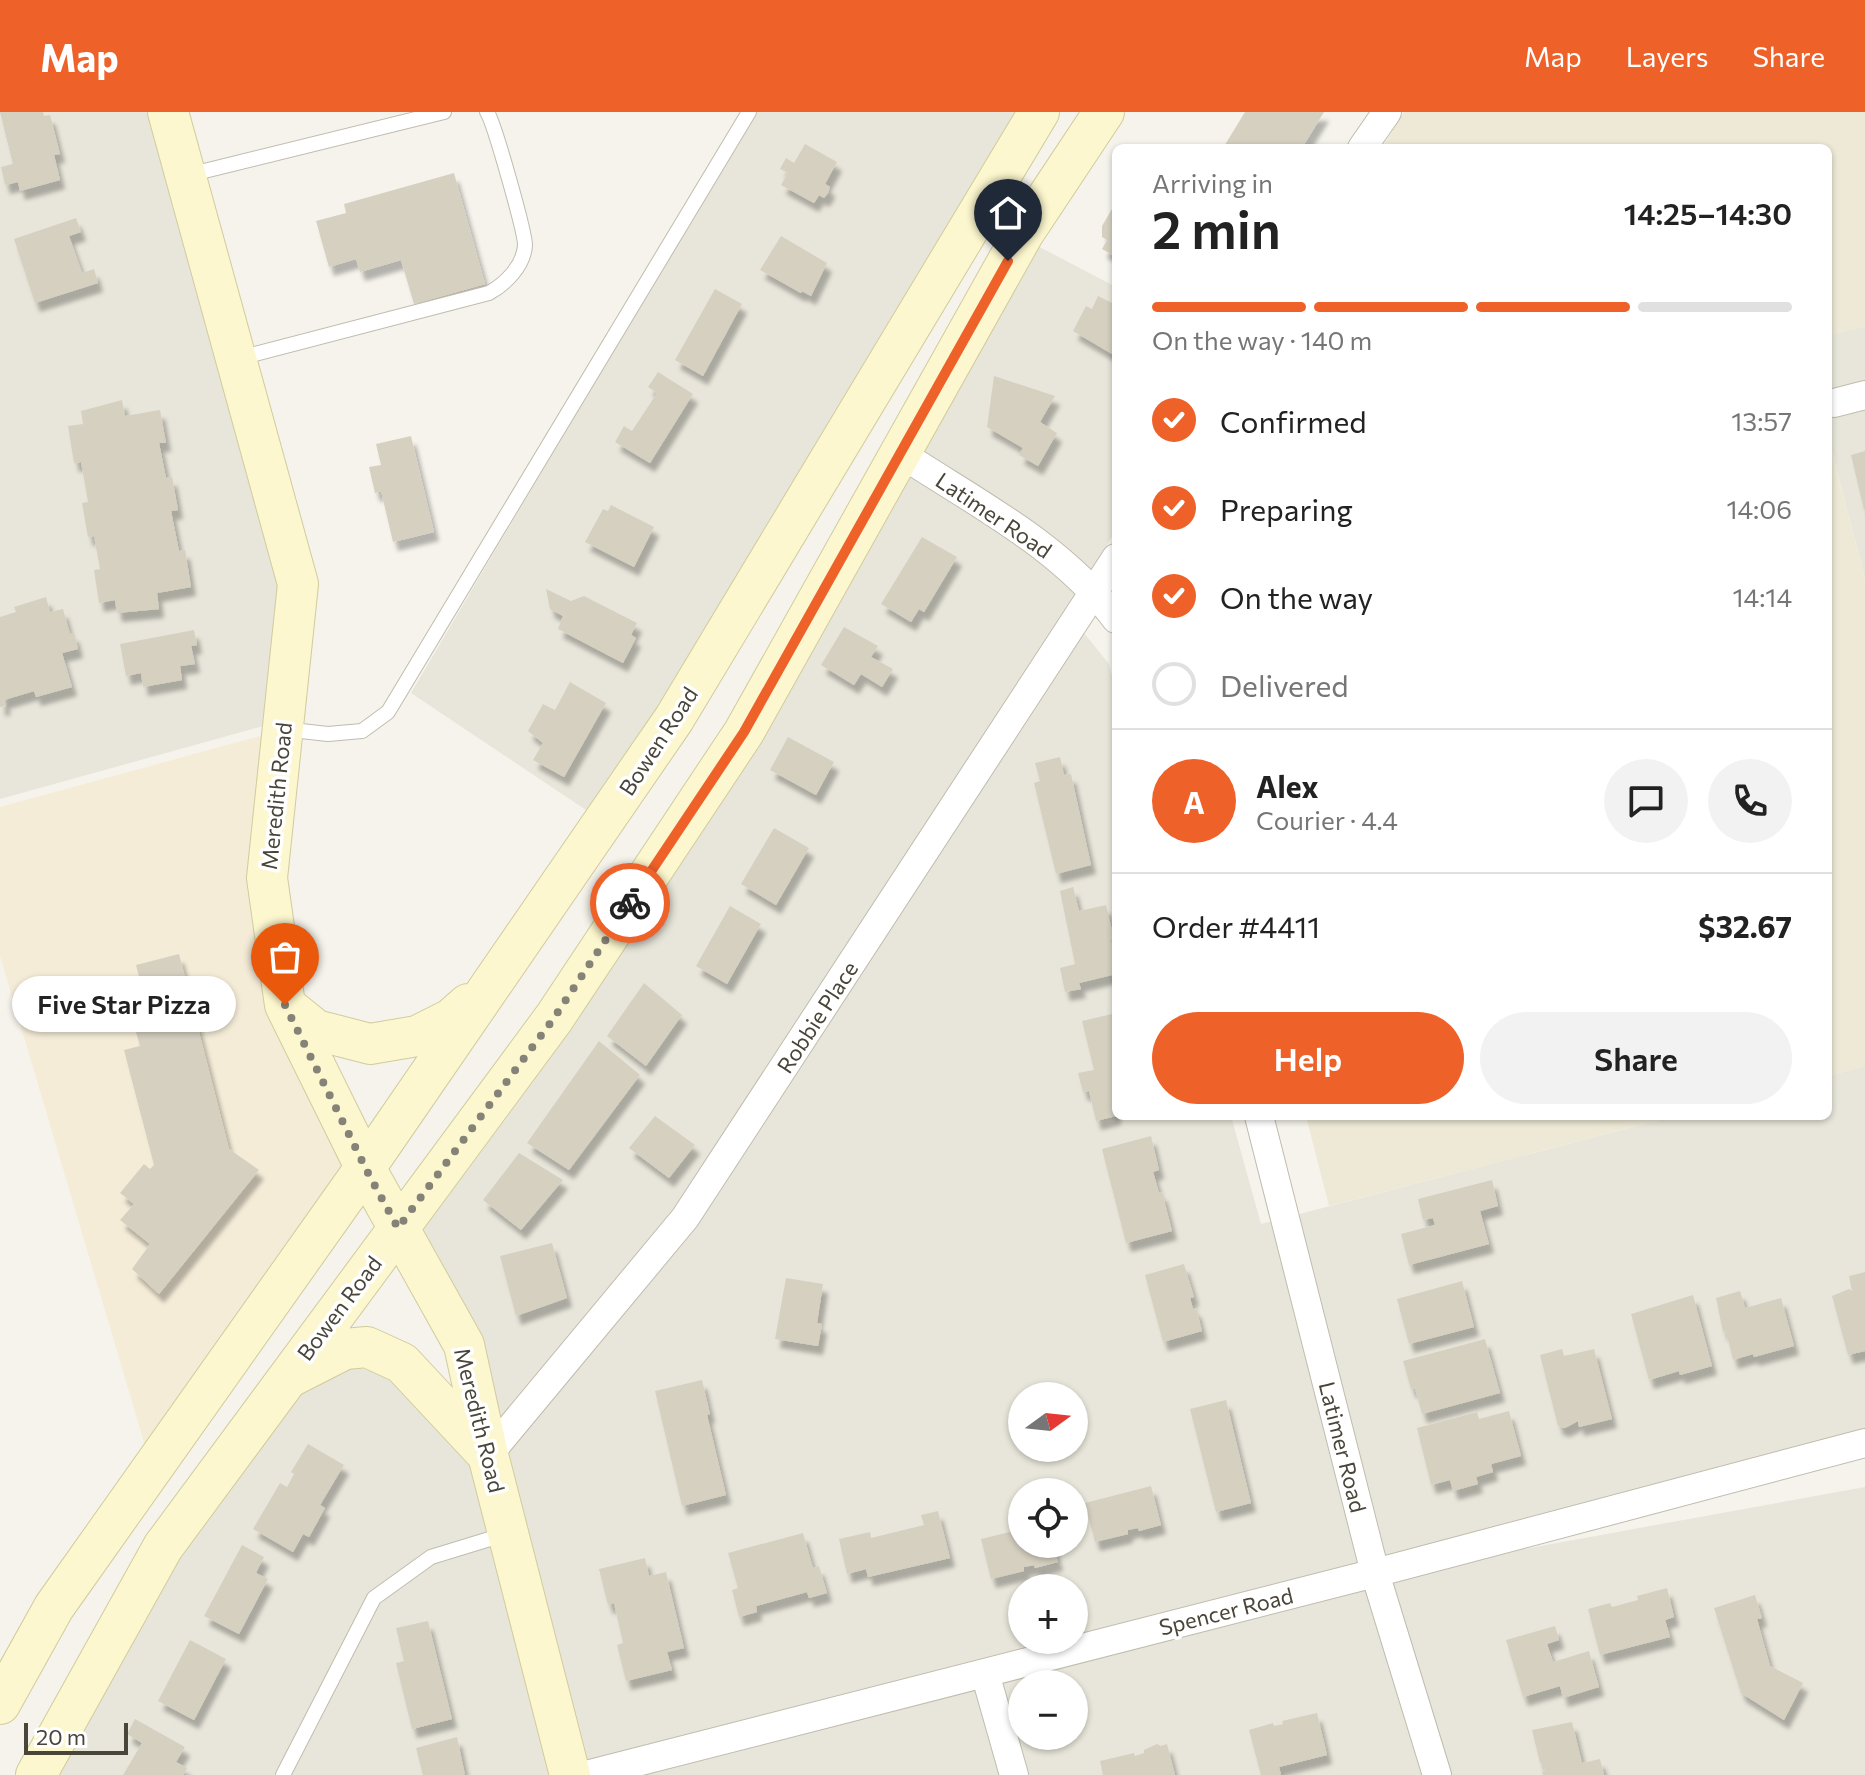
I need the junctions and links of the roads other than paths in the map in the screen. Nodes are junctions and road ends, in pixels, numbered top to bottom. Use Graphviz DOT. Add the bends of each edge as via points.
graph roads {
  1 [pos="168,112"];
  2 [pos="444,112"];
  3 [pos="487,112"];
  4 [pos="749,112"];
  5 [pos="1039,112"];
  6 [pos="1104,112"];
  7 [pos="1387,112"];
  8 [pos="1365,144"];
  9 [pos="186,175"];
  10 [pos="236,359"];
  11 [pos="1865,395"];
  12 [pos="1834,403"];
  13 [pos="900,453"];
  14 [pos="1112,565"];
  15 [pos="1096,592"];
  16 [pos="1112,614"];
  17 [pos="283,729"];
  18 [pos="495,979"];
  19 [pos="285,1005"];
  20 [pos="1260,1120"];
  21 [pos="365,1168"];
  22 [pos="398,1228"];
  23 [pos="285,1380"];
  24 [pos="1865,1443"];
  25 [pos="488,1455"];
  26 [pos="508,1533"];
  27 [pos="1375,1573"];
  28 [pos="985,1673"];
  29 [pos="0,1704"];
  30 [pos="36,1775"];
  31 [pos="283,1775"];
  32 [pos="570,1775"];
  33 [pos="586,1775"];
  34 [pos="1014,1775"];
  35 [pos="1437,1775"];
  1 -- 9 [label="main road, Meredith Road"];
  2 -- 9 [label="lane"];
  3 -- 10 [label="lane" via="525,245 503,285"];
  4 -- 17 [label="lane" via="388,712 362,731"];
  5 -- 18 [label="main road, Bowen Road" via="674,719"];
  6 -- 13 [label="main road, Bowen Road" via="1023,234"];
  7 -- 8 [label="street"];
  9 -- 10 [label="main road, Meredith Road"];
  10 -- 17 [label="main road, Meredith Road" via="298,584"];
  11 -- 12 [label="street"];
  13 -- 15 [label="street, Latimer Road" via="1046,547"];
  13 -- 22 [label="main road, Bowen Road" via="744,732 554,1018"];
  14 -- 15 [label="street, Robbie Place"];
  15 -- 16 [label="street, Latimer Road"];
  15 -- 25 [label="street, Robbie Place" via="685,1218"];
  17 -- 19 [label="main road, Meredith Road" via="267,878"];
  18 -- 19 [label="main road" via="451,1019 417,1036 370,1044 316,1030"];
  18 -- 21 [label="main road, Bowen Road"];
  19 -- 21 [label="main road, Meredith Road"];
  20 -- 27 [label="street, Latimer Road"];
  21 -- 22 [label="main road, Meredith Road"];
  21 -- 29 [label="main road, Bowen Road" via="54,1607"];
  22 -- 23 [label="main road, Bowen Road"];
  22 -- 25 [label="main road, Meredith Road" via="464,1345"];
  23 -- 25 [label="main road" via="345,1349 367,1347 402,1363"];
  23 -- 30 [label="main road, Bowen Road" via="163,1547"];
  24 -- 27 [label="street, Spencer Road"];
  25 -- 26 [label="main road, Meredith Road"];
  26 -- 31 [label="lane" via="431,1557 374,1598"];
  26 -- 32 [label="main road, Meredith Road"];
  27 -- 28 [label="street, Spencer Road"];
  27 -- 35 [label="street, Latimer Road"];
  28 -- 33 [label="street, Spencer Road"];
  28 -- 34 [label="street"];
}
